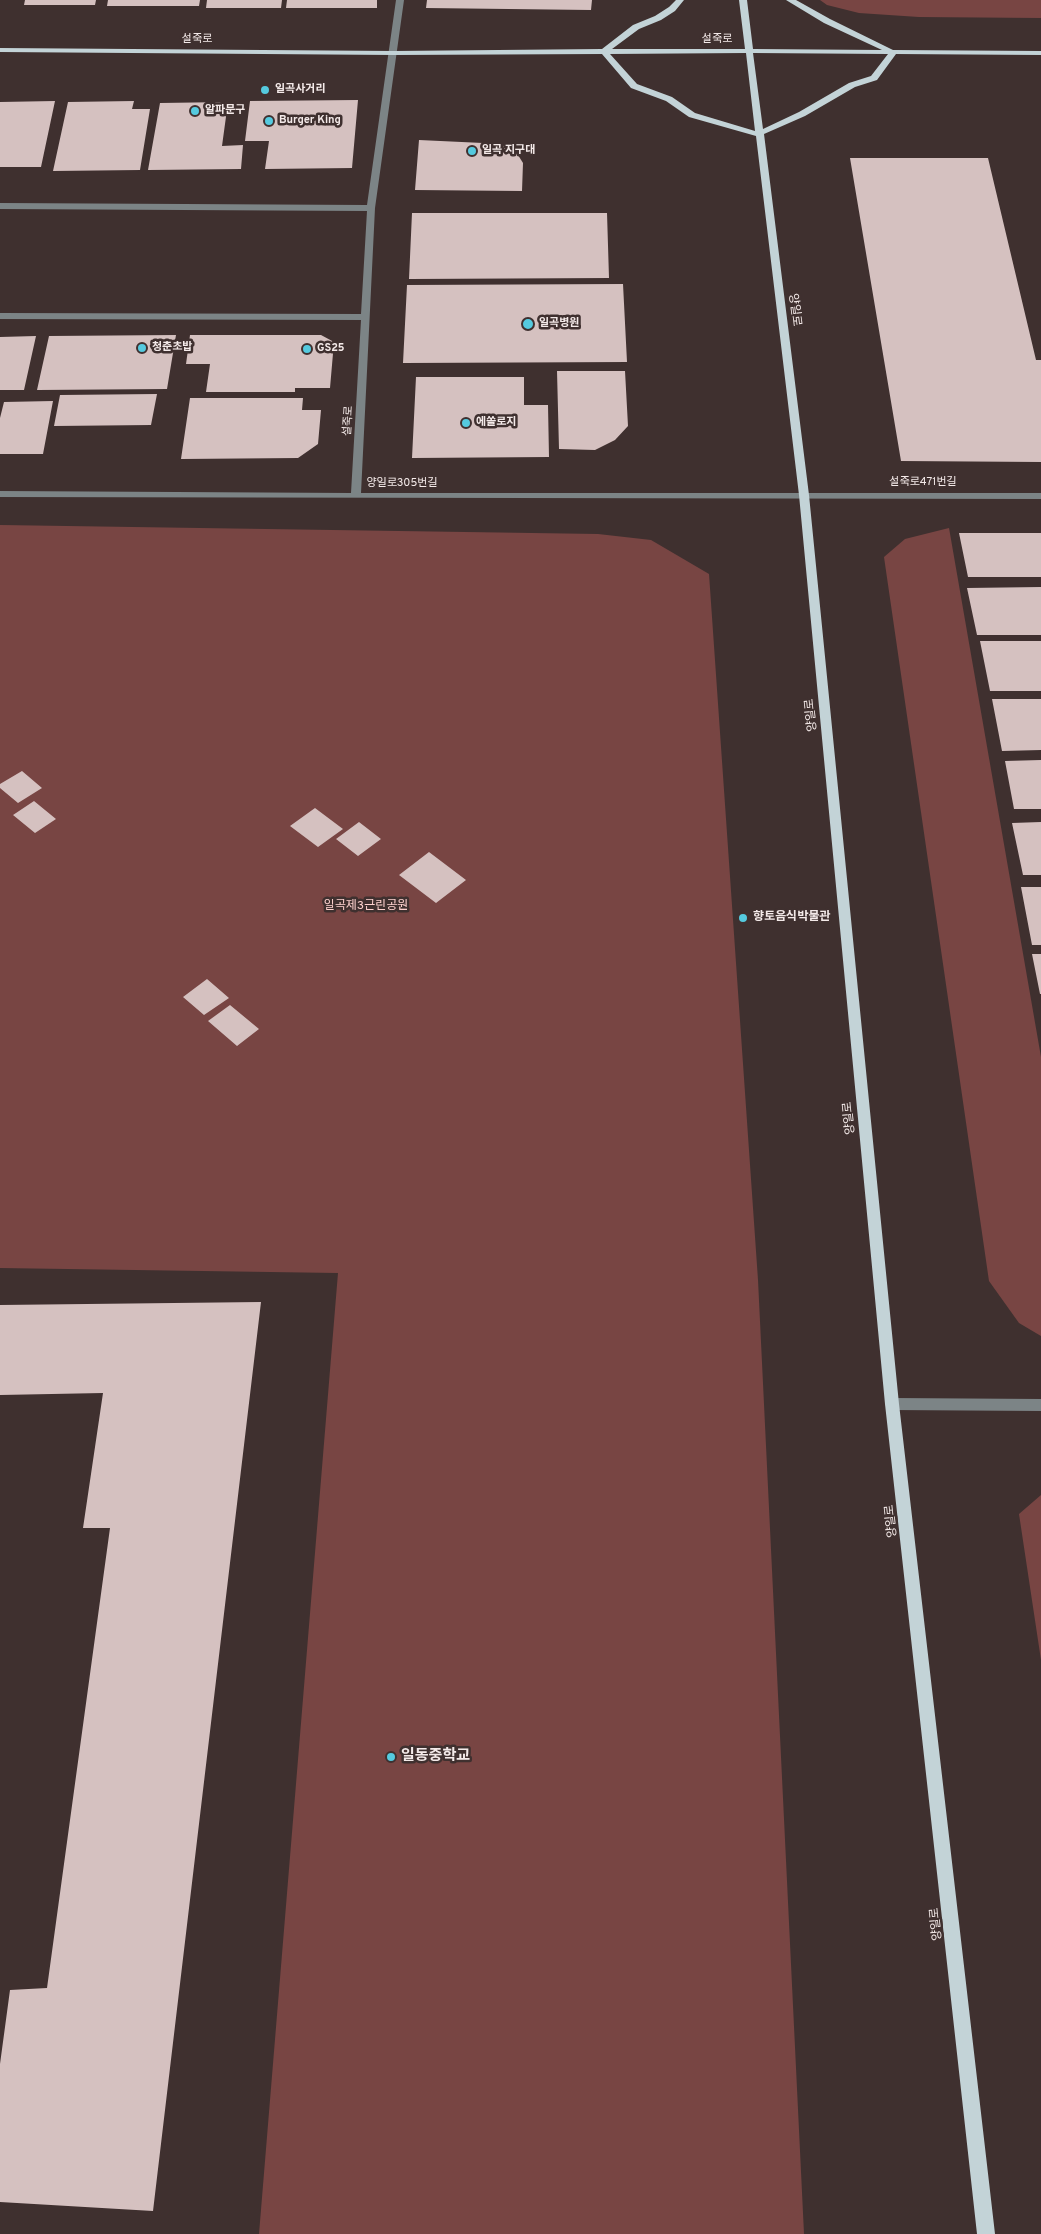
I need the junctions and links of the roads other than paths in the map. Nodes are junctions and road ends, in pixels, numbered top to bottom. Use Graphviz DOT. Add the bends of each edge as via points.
graph roads {
  1 [pos="400,0"];
  2 [pos="680,0"];
  3 [pos="743,0"];
  4 [pos="790,0"];
  5 [pos="0,50"];
  6 [pos="748,51"];
  7 [pos="604,52"];
  8 [pos="894,52"];
  9 [pos="394,53"];
  10 [pos="1041,53"];
  11 [pos="758,134"];
  12 [pos="0,206"];
  13 [pos="371,208"];
  14 [pos="0,316"];
  15 [pos="365,317"];
  16 [pos="0,494"];
  17 [pos="804,495"];
  18 [pos="356,496"];
  19 [pos="1041,496"];
  20 [pos="892,1404"];
  21 [pos="1041,1405"];
  22 [pos="986,2234"];
  1 -- 9 [label="street, 설죽로"];
  2 -- 7 [label="main road" via="672,9 636,27"];
  3 -- 6 [label="main road, 양일로"];
  4 -- 8 [label="main road" via="827,22"];
  5 -- 9 [label="main road, 설죽로"];
  6 -- 7 [label="main road, 설죽로"];
  6 -- 8 [label="main road, 설죽로"];
  6 -- 11 [label="main road, 양일로"];
  7 -- 9 [label="main road, 설죽로"];
  7 -- 11 [label="main road" via="634,86 669,99 692,115"];
  8 -- 10 [label="main road, 설죽로"];
  8 -- 11 [label="main road" via="874,78 822,100 802,114"];
  9 -- 13 [label="street, 설죽로"];
  11 -- 17 [label="main road, 양일로"];
  12 -- 13 [label="street"];
  13 -- 15 [label="street, 설죽로"];
  14 -- 15 [label="street"];
  15 -- 18 [label="street, 설죽로"];
  16 -- 18 [label="street, 양일로305번길"];
  17 -- 18 [label="street, 양일로305번길"];
  17 -- 19 [label="street, 설죽로471번길"];
  17 -- 20 [label="main road, 양일로"];
  20 -- 21 [label="street"];
  20 -- 22 [label="main road, 양일로"];
}
